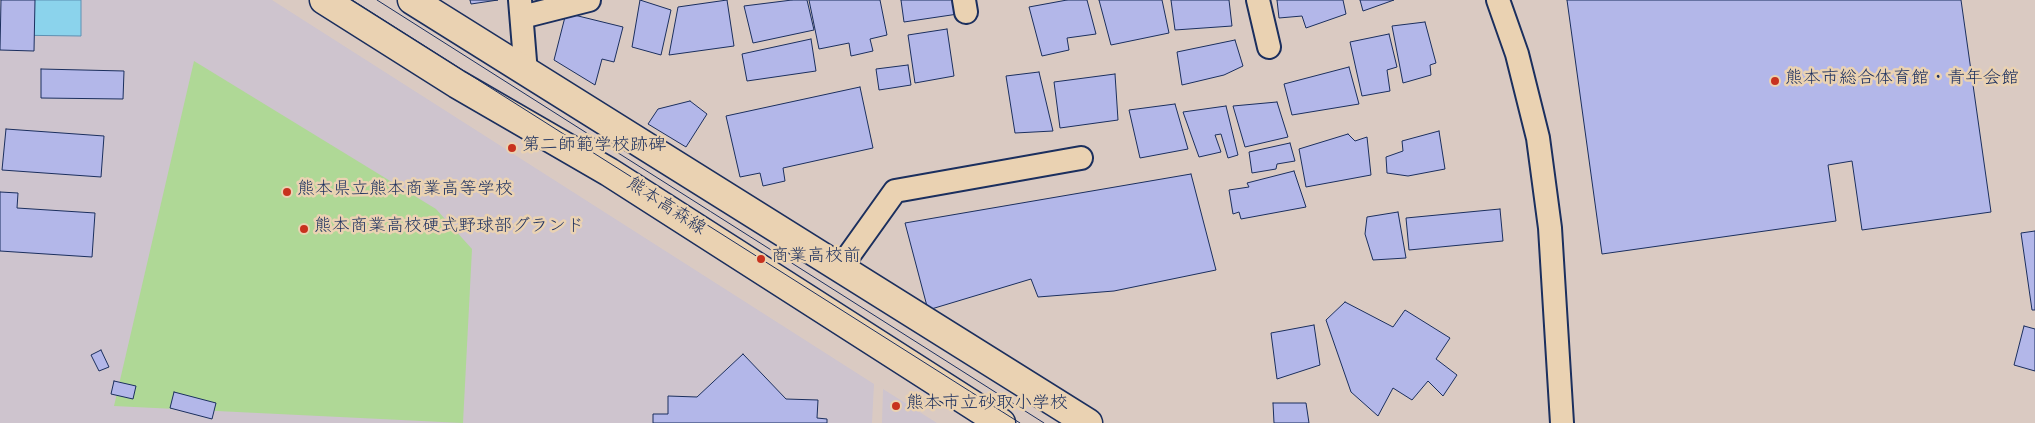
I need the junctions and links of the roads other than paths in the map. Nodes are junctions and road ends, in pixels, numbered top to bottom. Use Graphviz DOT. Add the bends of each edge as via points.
graph roads {
  1 [pos="324,0"];
  2 [pos="412,0"];
  3 [pos="589,0"];
  4 [pos="1258,0"];
  5 [pos="1498,0"];
  6 [pos="521,8"];
  7 [pos="1269,47"];
  8 [pos="526,73"];
  9 [pos="1081,158"];
  10 [pos="840,268"];
  11 [pos="1001,423"];
  12 [pos="1088,423"];
  13 [pos="1562,423"];
  1 -- 11 [label="main road, 熊本高森線" via="457,84 609,172"];
  2 -- 8 [label="main road"];
  3 -- 6 [label="street"];
  4 -- 7 [label="street"];
  5 -- 13 [label="street" via="1517,54 1538,138 1550,228"];
  6 -- 8 [label="street"];
  8 -- 10 [label="main road"];
  9 -- 10 [label="street" via="895,191"];
  10 -- 12 [label="main road"];
}
